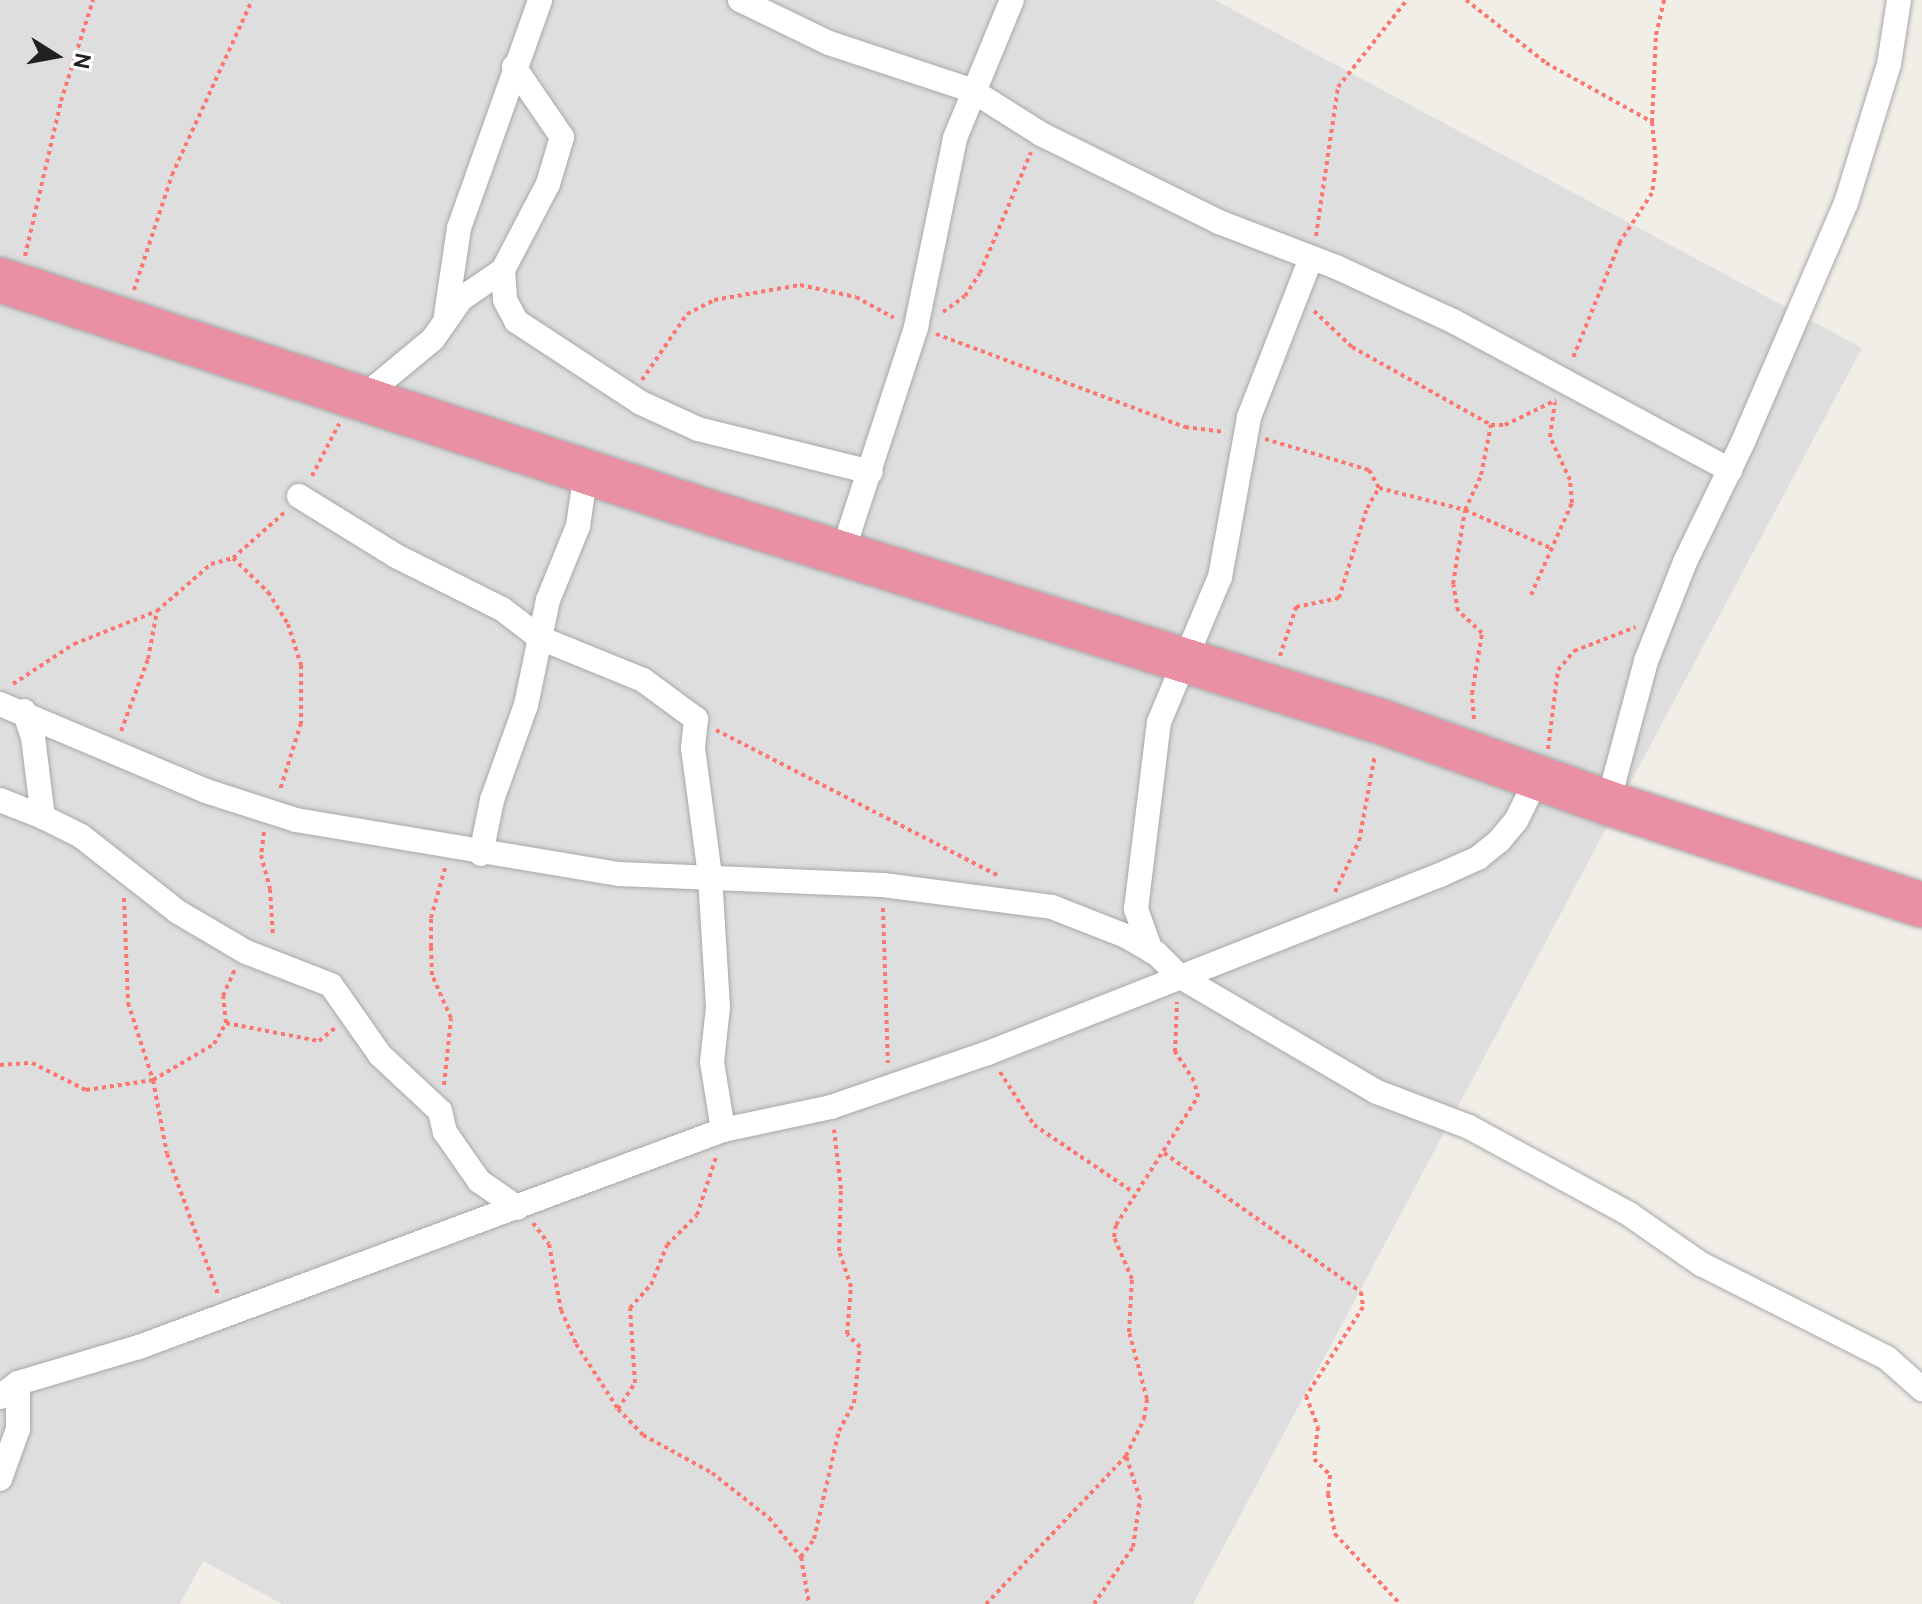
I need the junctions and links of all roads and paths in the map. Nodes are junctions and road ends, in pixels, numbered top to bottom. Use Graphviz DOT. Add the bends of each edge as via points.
graph roads {
  1 [pos="93,0"];
  2 [pos="252,0"];
  3 [pos="540,0"];
  4 [pos="740,0"];
  5 [pos="1012,0"];
  6 [pos="1407,0"];
  7 [pos="1466,0"];
  8 [pos="1474,0"];
  9 [pos="1664,0"];
  10 [pos="1899,0"];
  11 [pos="1477,8"];
  12 [pos="514,67"];
  13 [pos="973,91"];
  14 [pos="1652,122"];
  15 [pos="1041,134"];
  16 [pos="1311,258"];
  17 [pos="503,270"];
  18 [pos="8,282"];
  19 [pos="1301,283"];
  20 [pos="446,315"];
  21 [pos="124,323"];
  22 [pos="916,327"];
  23 [pos="1564,389"];
  24 [pos="629,395"];
  25 [pos="362,398"];
  26 [pos="1491,425"];
  27 [pos="1246,436"];
  28 [pos="1730,470"];
  29 [pos="586,472"];
  30 [pos="871,472"];
  31 [pos="1379,488"];
  32 [pos="299,496"];
  33 [pos="1465,510"];
  34 [pos="1553,549"];
  35 [pos="842,554"];
  36 [pos="233,558"];
  37 [pos="1531,595"];
  38 [pos="157,611"];
  39 [pos="1665,619"];
  40 [pos="540,638"];
  41 [pos="1183,662"];
  42 [pos="1271,689"];
  43 [pos="12,700"];
  44 [pos="696,719"];
  45 [pos="1382,722"];
  46 [pos="113,749"];
  47 [pos="1485,755"];
  48 [pos="1539,774"];
  49 [pos="0,800"];
  50 [pos="1608,803"];
  51 [pos="268,814"];
  52 [pos="43,817"];
  53 [pos="452,847"];
  54 [pos="481,854"];
  55 [pos="124,872"];
  56 [pos="710,876"];
  57 [pos="1001,877"];
  58 [pos="883,885"];
  59 [pos="1922,905"];
  60 [pos="1326,919"];
  61 [pos="1151,951"];
  62 [pos="246,952"];
  63 [pos="272,960"];
  64 [pos="1179,976"];
  65 [pos="226,1023"];
  66 [pos="360,1025"];
  67 [pos="988,1053"];
  68 [pos="0,1065"];
  69 [pos="153,1080"];
  70 [pos="889,1088"];
  71 [pos="831,1107"];
  72 [pos="440,1111"];
  73 [pos="723,1130"];
  74 [pos="1164,1153"];
  75 [pos="1133,1192"];
  76 [pos="518,1208"];
  77 [pos="226,1314"];
  78 [pos="1922,1389"];
  79 [pos="9,1390"];
  80 [pos="618,1409"];
  81 [pos="1126,1456"];
  82 [pos="0,1479"];
  83 [pos="801,1557"];
  84 [pos="809,1604"];
  85 [pos="986,1604"];
  86 [pos="1094,1604"];
  87 [pos="1400,1604"];
  1 -- 18 [label="path"];
  2 -- 21 [label="path" via="172,175"];
  3 -- 12 [label="street"];
  4 -- 13 [label="street" via="829,43"];
  5 -- 13 [label="street"];
  6 -- 16 [label="path" via="1338,87"];
  7 -- 11 [label="path"];
  8 -- 11 [label="path"];
  9 -- 14 [label="path" via="1656,35"];
  10 -- 28 [label="street" via="1889,64 1846,203"];
  11 -- 14 [label="path" via="1546,63"];
  12 -- 17 [label="street" via="562,137 548,184"];
  12 -- 20 [label="street" via="459,228"];
  13 -- 15 [label="street"];
  13 -- 22 [label="street" via="940,197"];
  14 -- 23 [label="path" via="1652,193 1620,242 1577,338"];
  15 -- 16 [label="street" via="1219,222"];
  15 -- 22 [label="path" via="1012,187 990,253 973,284 952,306"];
  16 -- 19 [label="street"];
  16 -- 23 [label="street" via="1453,321"];
  17 -- 20 [label="street"];
  17 -- 24 [label="street" via="505,300 516,321"];
  18 -- 21 [label="highway"];
  19 -- 26 [label="path" via="1313,309 1352,347"];
  19 -- 27 [label="street"];
  20 -- 25 [label="street" via="433,339"];
  21 -- 25 [label="highway"];
  22 -- 24 [label="path" via="856,297 800,285 714,300 687,314"];
  22 -- 27 [label="path" via="1185,427"];
  22 -- 30 [label="street"];
  23 -- 26 [label="path" via="1505,425"];
  23 -- 28 [label="street"];
  23 -- 34 [label="path" via="1550,437 1573,493"];
  24 -- 30 [label="street" via="698,429"];
  25 -- 29 [label="highway"];
  25 -- 32 [label="path" via="333,432"];
  26 -- 33 [label="path" via="1481,475"];
  27 -- 31 [label="path" via="1369,470"];
  27 -- 41 [label="street" via="1220,577"];
  28 -- 39 [label="street" via="1685,562"];
  29 -- 35 [label="highway"];
  29 -- 40 [label="street" via="578,526"];
  30 -- 35 [label="street"];
  31 -- 33 [label="path"];
  31 -- 42 [label="path" via="1367,508 1339,598 1296,607"];
  32 -- 36 [label="path"];
  32 -- 40 [label="street" via="396,556 502,609"];
  33 -- 34 [label="path"];
  33 -- 47 [label="path" via="1452,598 1482,633 1472,694"];
  34 -- 37 [label="path"];
  35 -- 41 [label="highway"];
  36 -- 38 [label="path" via="211,564"];
  36 -- 51 [label="path" via="268,592 288,624 301,665 301,723 292,765"];
  38 -- 43 [label="path" via="74,644"];
  38 -- 46 [label="path" via="148,659"];
  39 -- 48 [label="path" via="1574,651 1558,670 1553,722"];
  39 -- 50 [label="street" via="1646,661"];
  40 -- 44 [label="street" via="643,680"];
  40 -- 54 [label="street" via="526,705 492,800"];
  41 -- 42 [label="highway"];
  41 -- 61 [label="street" via="1159,722 1136,909"];
  42 -- 45 [label="highway"];
  43 -- 46 [label="street"];
  43 -- 52 [label="street" via="33,737"];
  44 -- 56 [label="street" via="693,748"];
  44 -- 57 [label="path"];
  45 -- 47 [label="highway"];
  45 -- 60 [label="path" via="1359,841"];
  46 -- 51 [label="street"];
  47 -- 48 [label="highway"];
  48 -- 50 [label="highway"];
  48 -- 60 [label="street" via="1516,821 1478,858"];
  49 -- 52 [label="street"];
  50 -- 59 [label="highway"];
  51 -- 53 [label="street"];
  51 -- 63 [label="path" via="261,855 273,912"];
  52 -- 55 [label="street" via="81,836"];
  53 -- 54 [label="street"];
  53 -- 72 [label="path" via="431,918 432,975 451,1018 452,1038"];
  54 -- 56 [label="street" via="619,874"];
  55 -- 62 [label="street"];
  55 -- 69 [label="path" via="128,1003"];
  56 -- 58 [label="street"];
  56 -- 73 [label="street" via="718,1007 712,1062"];
  58 -- 61 [label="street" via="1052,907"];
  58 -- 70 [label="path"];
  60 -- 64 [label="street"];
  61 -- 64 [label="street"];
  62 -- 63 [label="street"];
  62 -- 65 [label="path" via="223,996"];
  63 -- 66 [label="street" via="331,985"];
  64 -- 67 [label="street"];
  64 -- 74 [label="path" via="1175,1052 1198,1097"];
  64 -- 78 [label="street" via="1377,1092 1469,1127 1629,1214 1701,1264 1887,1358"];
  65 -- 66 [label="path" via="319,1041 339,1024"];
  65 -- 69 [label="path" via="199,1056"];
  66 -- 72 [label="street" via="380,1055"];
  67 -- 70 [label="street"];
  67 -- 75 [label="path" via="1034,1125"];
  68 -- 69 [label="path" via="32,1063 86,1090"];
  69 -- 77 [label="path" via="171,1169"];
  70 -- 71 [label="street"];
  71 -- 73 [label="street"];
  71 -- 83 [label="path" via="841,1189 839,1251 851,1287 847,1334 860,1347 854,1403 839,1431 814,1539"];
  72 -- 76 [label="street" via="450,1139 479,1181"];
  73 -- 76 [label="street"];
  73 -- 80 [label="path" via="697,1215 667,1245 651,1285 630,1308 635,1383"];
  74 -- 75 [label="path"];
  74 -- 87 [label="path" via="1361,1292 1363,1307 1306,1396 1318,1427 1314,1459 1330,1475 1335,1534"];
  75 -- 81 [label="path" via="1114,1237 1132,1279 1129,1332 1147,1399 1144,1419"];
  76 -- 77 [label="street"];
  76 -- 80 [label="path" via="549,1244 561,1310"];
  77 -- 79 [label="street"];
  79 -- 82 [label="street" via="18,1429"];
  80 -- 83 [label="path" via="643,1435 712,1473 769,1518"];
  81 -- 85 [label="path"];
  81 -- 86 [label="path" via="1138,1486 1138,1527 1121,1571"];
  83 -- 84 [label="path"];
}
